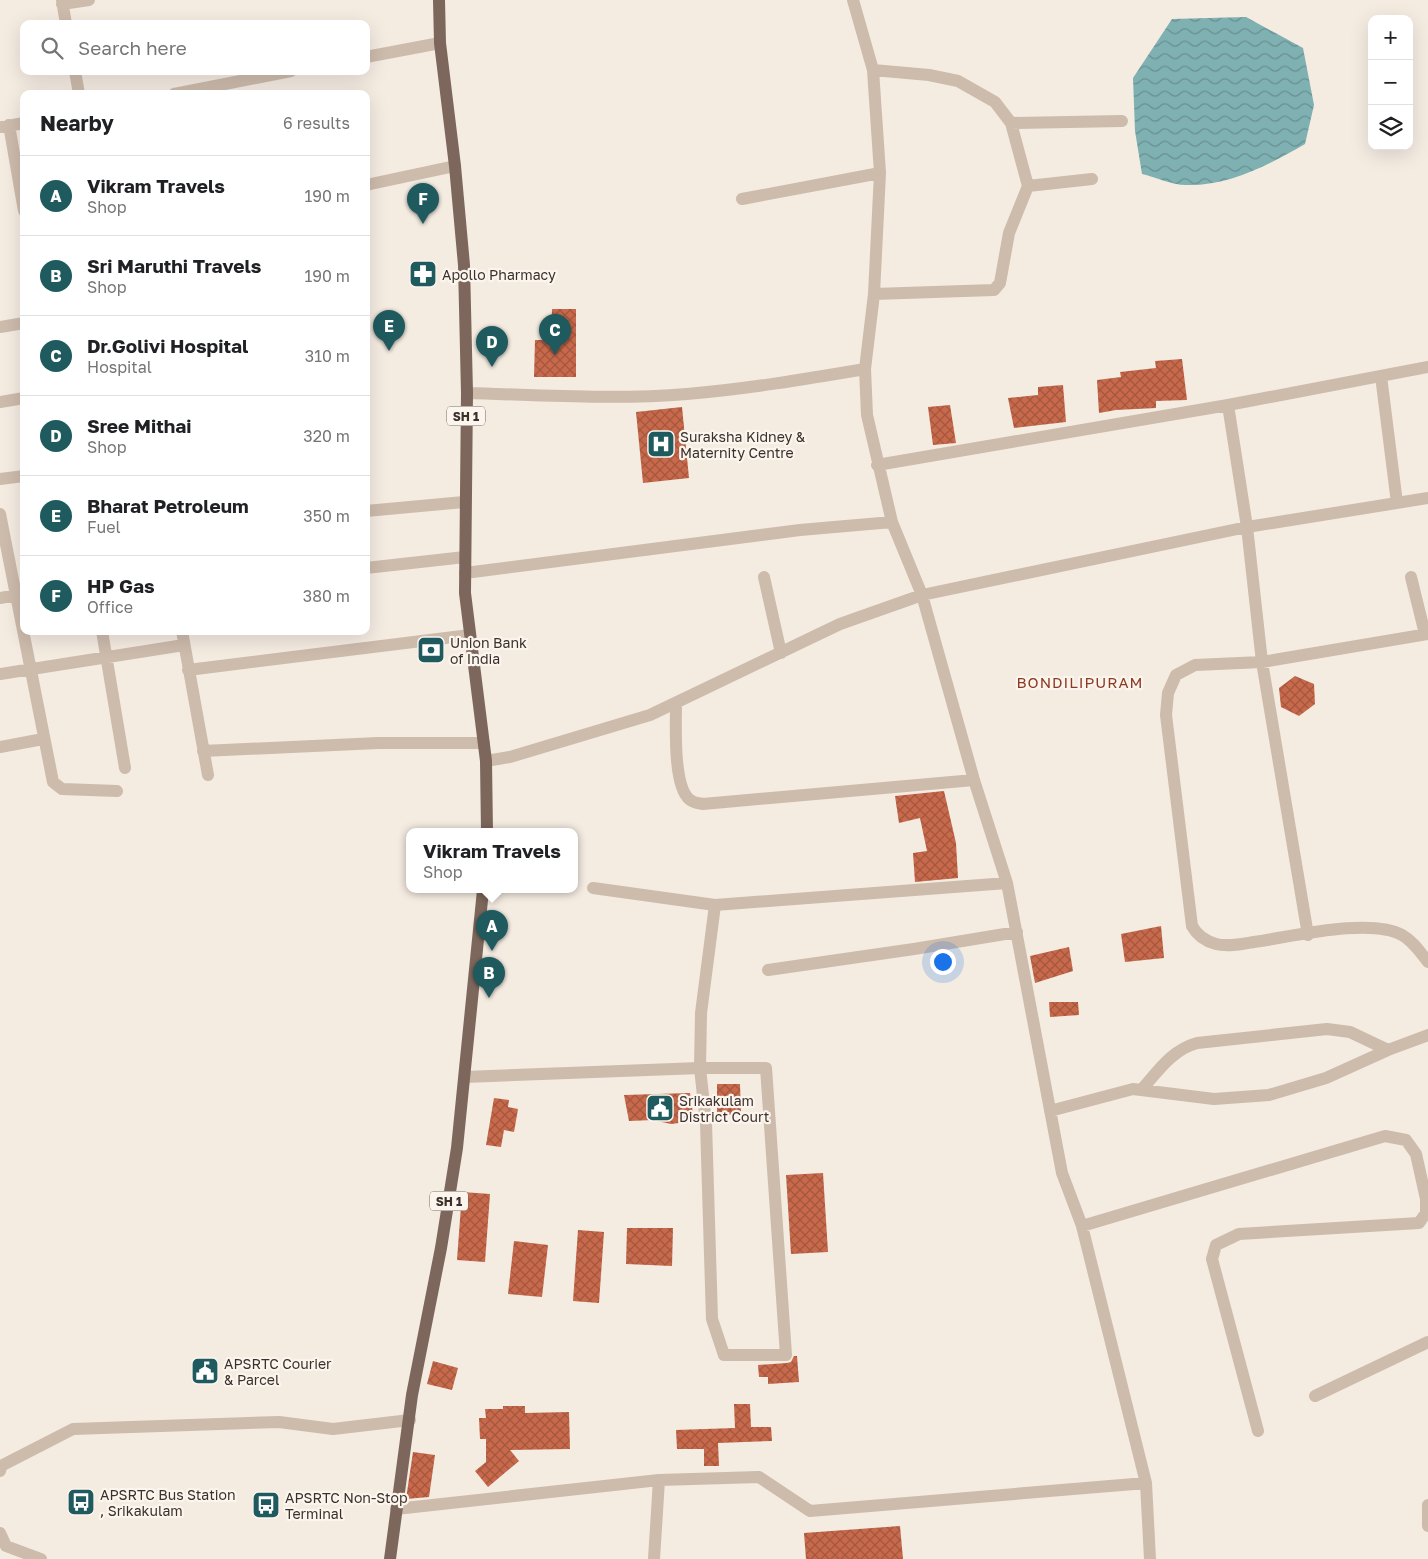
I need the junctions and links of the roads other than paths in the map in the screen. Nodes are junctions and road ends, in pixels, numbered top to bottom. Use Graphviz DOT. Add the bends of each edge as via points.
graph roads {
  1 [pos="89,0"];
  2 [pos="439,0"];
  3 [pos="853,0"];
  4 [pos="62,2"];
  5 [pos="65,20"];
  6 [pos="440,43"];
  7 [pos="370,56"];
  8 [pos="873,70"];
  9 [pos="76,75"];
  10 [pos="271,75"];
  11 [pos="78,90"];
  12 [pos="194,90"];
  13 [pos="1122,122"];
  14 [pos="20,123"];
  15 [pos="1011,123"];
  16 [pos="4,126"];
  17 [pos="455,166"];
  18 [pos="880,173"];
  19 [pos="1092,179"];
  20 [pos="370,184"];
  21 [pos="1028,186"];
  22 [pos="20,194"];
  23 [pos="742,199"];
  24 [pos="874,294"];
  25 [pos="20,324"];
  26 [pos="0,327"];
  27 [pos="1428,367"];
  28 [pos="865,369"];
  29 [pos="1381,376"];
  30 [pos="467,394"];
  31 [pos="20,399"];
  32 [pos="0,402"];
  33 [pos="1228,405"];
  34 [pos="878,465"];
  35 [pos="20,476"];
  36 [pos="0,479"];
  37 [pos="1428,498"];
  38 [pos="464,502"];
  39 [pos="1396,503"];
  40 [pos="370,511"];
  41 [pos="0,514"];
  42 [pos="892,522"];
  43 [pos="1247,527"];
  44 [pos="465,557"];
  45 [pos="370,568"];
  46 [pos="465,573"];
  47 [pos="764,577"];
  48 [pos="1411,577"];
  49 [pos="16,595"];
  50 [pos="922,595"];
  51 [pos="0,598"];
  52 [pos="20,616"];
  53 [pos="1426,634"];
  54 [pos="24,635"];
  55 [pos="103,635"];
  56 [pos="183,635"];
  57 [pos="470,635"];
  58 [pos="184,645"];
  59 [pos="781,653"];
  60 [pos="107,656"];
  61 [pos="1262,662"];
  62 [pos="30,668"];
  63 [pos="188,670"];
  64 [pos="0,674"];
  65 [pos="676,704"];
  66 [pos="43,739"];
  67 [pos="484,743"];
  68 [pos="0,747"];
  69 [pos="203,751"];
  70 [pos="486,761"];
  71 [pos="125,768"];
  72 [pos="208,775"];
  73 [pos="974,780"];
  74 [pos="117,791"];
  75 [pos="487,828"];
  76 [pos="1007,884"];
  77 [pos="593,888"];
  78 [pos="483,893"];
  79 [pos="715,905"];
  80 [pos="1017,932"];
  81 [pos="1308,935"];
  82 [pos="1428,962"];
  83 [pos="768,970"];
  84 [pos="1428,1035"];
  85 [pos="1388,1050"];
  86 [pos="700,1068"];
  87 [pos="465,1077"];
  88 [pos="1142,1089"];
  89 [pos="1050,1111"];
  90 [pos="1082,1226"];
  91 [pos="1428,1342"];
  92 [pos="1316,1396"];
  93 [pos="410,1420"];
  94 [pos="1258,1431"];
  95 [pos="0,1470"];
  96 [pos="659,1480"];
  97 [pos="1146,1483"];
  98 [pos="1428,1505"];
  99 [pos="396,1509"];
  100 [pos="1428,1526"];
  101 [pos="0,1533"];
  102 [pos="41,1559"];
  103 [pos="390,1559"];
  104 [pos="654,1559"];
  105 [pos="1150,1559"];
  1 -- 4 [label="street"];
  2 -- 6 [label="main road, SH 1"];
  3 -- 8 [label="street"];
  4 -- 5 [label="street"];
  6 -- 7 [label="street"];
  6 -- 17 [label="main road, SH 1"];
  8 -- 15 [label="street" via="929,74 958,81 995,102"];
  8 -- 18 [label="street"];
  9 -- 11 [label="street"];
  10 -- 12 [label="street"];
  13 -- 15 [label="street"];
  14 -- 16 [label="street"];
  15 -- 21 [label="street"];
  16 -- 22 [label="street"];
  17 -- 20 [label="street"];
  17 -- 30 [label="main road, SH 1" via="464,265"];
  18 -- 23 [label="street"];
  18 -- 24 [label="street"];
  19 -- 21 [label="street"];
  21 -- 24 [label="street" via="1009,233 1000,283 994,290"];
  24 -- 28 [label="street"];
  25 -- 26 [label="street"];
  27 -- 29 [label="street"];
  28 -- 30 [label="street" via="686,394 602,397"];
  28 -- 34 [label="street" via="867,415"];
  29 -- 33 [label="street"];
  29 -- 39 [label="street"];
  30 -- 38 [label="main road, SH 1"];
  31 -- 32 [label="street"];
  33 -- 34 [label="street"];
  33 -- 43 [label="street"];
  34 -- 42 [label="street"];
  35 -- 36 [label="street"];
  37 -- 39 [label="street"];
  38 -- 40 [label="street"];
  38 -- 44 [label="main road, SH 1"];
  39 -- 43 [label="street"];
  41 -- 49 [label="street"];
  42 -- 46 [label="street" via="800,530"];
  42 -- 50 [label="street"];
  43 -- 50 [label="street"];
  43 -- 61 [label="street"];
  44 -- 45 [label="street"];
  44 -- 46 [label="main road, SH 1"];
  46 -- 57 [label="main road, SH 1"];
  47 -- 59 [label="street"];
  48 -- 53 [label="street"];
  49 -- 51 [label="street"];
  49 -- 52 [label="street"];
  50 -- 59 [label="street" via="840,624"];
  50 -- 73 [label="street"];
  53 -- 61 [label="street"];
  54 -- 62 [label="street"];
  55 -- 60 [label="street"];
  56 -- 58 [label="street"];
  57 -- 63 [label="street"];
  57 -- 67 [label="main road, SH 1"];
  58 -- 60 [label="street"];
  58 -- 63 [label="street"];
  59 -- 65 [label="street"];
  60 -- 62 [label="street"];
  60 -- 71 [label="street"];
  61 -- 81 [label="street"];
  61 -- 81 [label="street" via="1195,665 1176,675 1168,693 1166,715 1192,926 1203,938 1228,945"];
  62 -- 64 [label="street"];
  62 -- 66 [label="street"];
  63 -- 69 [label="street"];
  65 -- 70 [label="street" via="543,748"];
  65 -- 73 [label="street" via="683,790 694,802 703,804"];
  66 -- 68 [label="street"];
  66 -- 74 [label="street" via="56,786 69,790"];
  67 -- 69 [label="street" via="378,743"];
  67 -- 70 [label="main road, SH 1"];
  69 -- 72 [label="street"];
  70 -- 75 [label="main road, SH 1"];
  73 -- 76 [label="street"];
  76 -- 79 [label="street"];
  76 -- 80 [label="street"];
  77 -- 79 [label="street"];
  78 -- 87 [label="main road, SH 1"];
  79 -- 86 [label="street" via="702,1004"];
  80 -- 83 [label="street"];
  80 -- 89 [label="street"];
  81 -- 82 [label="street" via="1350,927 1382,929 1402,935"];
  84 -- 85 [label="street"];
  85 -- 88 [label="street" via="1307,1085 1260,1097 1214,1099"];
  85 -- 88 [label="street" via="1350,1032 1327,1029 1198,1043 1172,1054"];
  86 -- 86 [label="street" via="766,1068 786,1354 724,1354 712,1319 706,1123"];
  86 -- 87 [label="street"];
  87 -- 93 [label="main road, SH 1" via="443,1239 412,1394"];
  88 -- 89 [label="street" via="1121,1091"];
  89 -- 90 [label="street" via="1062,1173"];
  90 -- 94 [label="street" via="1385,1136 1406,1140 1416,1154 1426,1199 1426,1213 1419,1223 1239,1234 1216,1244 1212,1259"];
  90 -- 97 [label="street"];
  91 -- 92 [label="street"];
  93 -- 95 [label="street" via="333,1429 279,1422 73,1429 1,1466"];
  93 -- 99 [label="main road, SH 1"];
  96 -- 97 [label="street" via="759,1476 810,1511"];
  96 -- 99 [label="street"];
  96 -- 104 [label="street"];
  97 -- 105 [label="street"];
  98 -- 100 [label="street"];
  99 -- 103 [label="main road, SH 1"];
  101 -- 102 [label="street" via="6,1546"];
}
